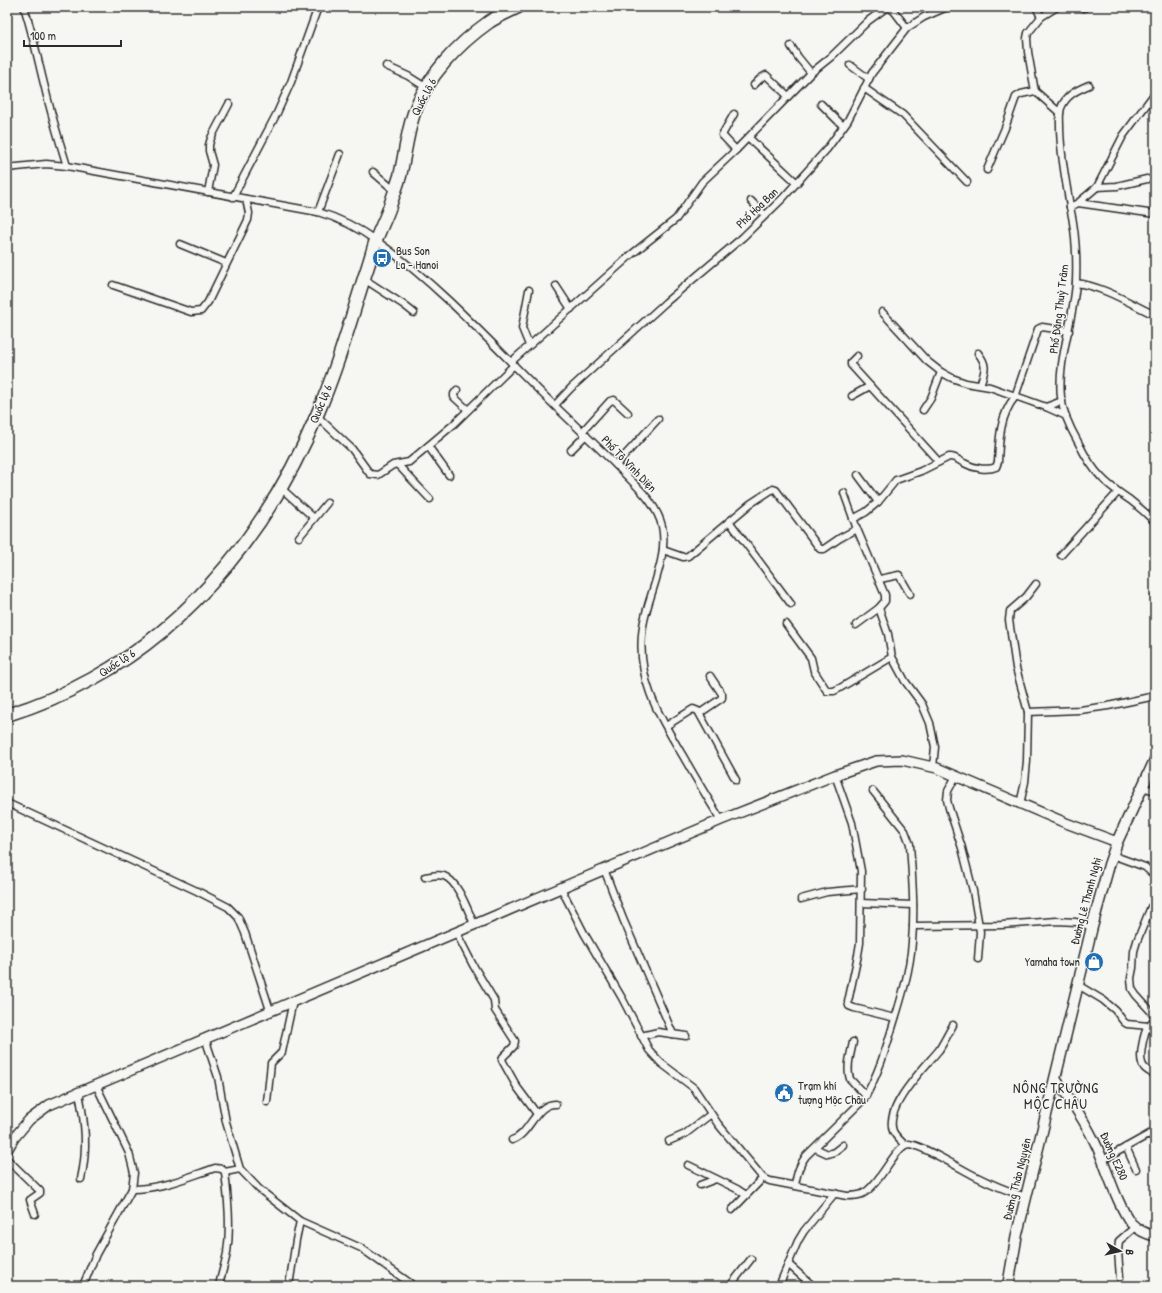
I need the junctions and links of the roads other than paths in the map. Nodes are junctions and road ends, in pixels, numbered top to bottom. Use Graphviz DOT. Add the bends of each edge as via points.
graph roads {
  1 [pos="24,7"];
  2 [pos="318,7"];
  3 [pos="518,7"];
  4 [pos="947,7"];
  5 [pos="1036,7"];
  6 [pos="1057,7"];
  7 [pos="1041,17"];
  8 [pos="907,28"];
  9 [pos="791,46"];
  10 [pos="850,65"];
  11 [pos="386,66"];
  12 [pos="811,73"];
  13 [pos="869,79"];
  14 [pos="754,85"];
  15 [pos="1089,86"];
  16 [pos="427,88"];
  17 [pos="864,88"];
  18 [pos="1035,91"];
  19 [pos="1155,93"];
  20 [pos="788,96"];
  21 [pos="229,104"];
  22 [pos="822,104"];
  23 [pos="1060,113"];
  24 [pos="734,114"];
  25 [pos="843,126"];
  26 [pos="749,138"];
  27 [pos="736,150"];
  28 [pos="340,154"];
  29 [pos="67,166"];
  30 [pos="7,168"];
  31 [pos="987,170"];
  32 [pos="373,172"];
  33 [pos="1147,179"];
  34 [pos="967,182"];
  35 [pos="797,183"];
  36 [pos="1097,187"];
  37 [pos="395,191"];
  38 [pos="208,192"];
  39 [pos="233,197"];
  40 [pos="246,199"];
  41 [pos="751,201"];
  42 [pos="1078,203"];
  43 [pos="1070,207"];
  44 [pos="318,212"];
  45 [pos="1155,214"];
  46 [pos="766,215"];
  47 [pos="376,240"];
  48 [pos="180,244"];
  49 [pos="226,263"];
  50 [pos="364,279"];
  51 [pos="1076,283"];
  52 [pos="113,285"];
  53 [pos="556,286"];
  54 [pos="529,290"];
  55 [pos="571,309"];
  56 [pos="882,312"];
  57 [pos="414,313"];
  58 [pos="1155,316"];
  59 [pos="1069,331"];
  60 [pos="529,345"];
  61 [pos="978,353"];
  62 [pos="857,356"];
  63 [pos="512,363"];
  64 [pos="941,372"];
  65 [pos="980,385"];
  66 [pos="870,386"];
  67 [pos="458,390"];
  68 [pos="852,396"];
  69 [pos="1015,397"];
  70 [pos="1062,401"];
  71 [pos="555,405"];
  72 [pos="1046,407"];
  73 [pos="468,410"];
  74 [pos="923,410"];
  75 [pos="628,413"];
  76 [pos="317,416"];
  77 [pos="1066,416"];
  78 [pos="658,419"];
  79 [pos="584,433"];
  80 [pos="428,446"];
  81 [pos="571,450"];
  82 [pos="939,462"];
  83 [pos="398,465"];
  84 [pos="616,465"];
  85 [pos="450,475"];
  86 [pos="858,475"];
  87 [pos="281,488"];
  88 [pos="1118,492"];
  89 [pos="844,493"];
  90 [pos="430,499"];
  91 [pos="878,502"];
  92 [pos="327,503"];
  93 [pos="314,518"];
  94 [pos="853,519"];
  95 [pos="729,521"];
  96 [pos="1155,522"];
  97 [pos="857,529"];
  98 [pos="299,537"];
  99 [pos="663,550"];
  100 [pos="1061,555"];
  101 [pos="880,579"];
  102 [pos="1036,584"];
  103 [pos="910,594"];
  104 [pos="792,604"];
  105 [pos="879,608"];
  106 [pos="786,624"];
  107 [pos="856,625"];
  108 [pos="892,656"];
  109 [pos="710,676"];
  110 [pos="1155,696"];
  111 [pos="1028,712"];
  112 [pos="700,713"];
  113 [pos="7,715"];
  114 [pos="666,726"];
  115 [pos="1155,760"];
  116 [pos="933,767"];
  117 [pos="835,775"];
  118 [pos="956,776"];
  119 [pos="736,780"];
  120 [pos="1142,787"];
  121 [pos="873,791"];
  122 [pos="1155,791"];
  123 [pos="7,803"];
  124 [pos="1020,804"];
  125 [pos="721,820"];
  126 [pos="1117,842"];
  127 [pos="1112,855"];
  128 [pos="604,870"];
  129 [pos="1155,876"];
  130 [pos="425,877"];
  131 [pos="561,888"];
  132 [pos="862,889"];
  133 [pos="801,900"];
  134 [pos="861,903"];
  135 [pos="913,905"];
  136 [pos="1152,907"];
  137 [pos="474,924"];
  138 [pos="980,925"];
  139 [pos="913,926"];
  140 [pos="1092,927"];
  141 [pos="456,932"];
  142 [pos="978,959"];
  143 [pos="1078,985"];
  144 [pos="293,1001"];
  145 [pos="270,1010"];
  146 [pos="1155,1016"];
  147 [pos="895,1018"];
  148 [pos="1155,1019"];
  149 [pos="953,1026"];
  150 [pos="1148,1026"];
  151 [pos="673,1034"];
  152 [pos="642,1036"];
  153 [pos="686,1036"];
  154 [pos="205,1038"];
  155 [pos="853,1042"];
  156 [pos="1155,1075"];
  157 [pos="1055,1078"];
  158 [pos="96,1085"];
  159 [pos="79,1093"];
  160 [pos="866,1096"];
  161 [pos="267,1102"];
  162 [pos="556,1104"];
  163 [pos="537,1114"];
  164 [pos="711,1114"];
  165 [pos="1155,1132"];
  166 [pos="512,1140"];
  167 [pos="669,1141"];
  168 [pos="843,1145"];
  169 [pos="905,1145"];
  170 [pos="1126,1147"];
  171 [pos="814,1148"];
  172 [pos="7,1150"];
  173 [pos="7,1159"];
  174 [pos="1103,1160"];
  175 [pos="688,1165"];
  176 [pos="240,1169"];
  177 [pos="1136,1169"];
  178 [pos="225,1172"];
  179 [pos="763,1178"];
  180 [pos="81,1179"];
  181 [pos="716,1179"];
  182 [pos="700,1185"];
  183 [pos="795,1185"];
  184 [pos="132,1189"];
  185 [pos="835,1193"];
  186 [pos="746,1195"];
  187 [pos="1026,1196"];
  188 [pos="732,1210"];
  189 [pos="35,1214"];
  190 [pos="300,1221"];
  191 [pos="1136,1227"];
  192 [pos="1155,1236"];
  193 [pos="752,1259"];
  194 [pos="788,1264"];
  195 [pos="1120,1278"];
  196 [pos="83,1286"];
  197 [pos="219,1286"];
  198 [pos="289,1286"];
  199 [pos="414,1286"];
  200 [pos="730,1286"];
  201 [pos="779,1286"];
  202 [pos="813,1286"];
  203 [pos="1008,1286"];
  1 -- 29 [label="street"];
  2 -- 39 [label="street" via="280,107"];
  3 -- 16 [label="highway, Quốc lộ 6" via="491,21 465,41 440,67"];
  4 -- 8 [label="street, Phố Hoa Ban"];
  5 -- 7 [label="street"];
  6 -- 7 [label="street"];
  7 -- 18 [label="street" via="1027,38"];
  8 -- 12 [label="street" via="894,11 886,8"];
  8 -- 13 [label="street, Phố Hoa Ban"];
  9 -- 12 [label="street"];
  10 -- 13 [label="street"];
  11 -- 16 [label="street"];
  12 -- 20 [label="street"];
  13 -- 17 [label="street, Phố Hoa Ban"];
  14 -- 20 [label="street" via="766,76"];
  15 -- 23 [label="street" via="1069,96"];
  16 -- 37 [label="highway, Quốc lộ 6" via="414,112"];
  17 -- 25 [label="street, Phố Hoa Ban"];
  17 -- 34 [label="street" via="903,115"];
  18 -- 23 [label="street"];
  18 -- 31 [label="street" via="1016,97"];
  19 -- 36 [label="street" via="1123,136"];
  20 -- 26 [label="street"];
  21 -- 38 [label="street" via="209,145 212,165"];
  22 -- 25 [label="street"];
  23 -- 43 [label="street, Phố Đặng Thuỳ Trâm" via="1061,154"];
  24 -- 27 [label="street" via="722,135"];
  25 -- 35 [label="street, Phố Hoa Ban"];
  26 -- 27 [label="street"];
  26 -- 35 [label="street"];
  27 -- 55 [label="street" via="702,182 676,219 632,254"];
  28 -- 44 [label="street"];
  29 -- 30 [label="street, Phố Tô Vĩnh Diện" via="46,164"];
  29 -- 38 [label="street, Phố Tô Vĩnh Diện"];
  32 -- 37 [label="street"];
  33 -- 36 [label="street" via="1117,186"];
  35 -- 46 [label="street, Phố Hoa Ban"];
  36 -- 42 [label="street"];
  37 -- 47 [label="highway, Quốc lộ 6"];
  38 -- 39 [label="street, Phố Tô Vĩnh Diện"];
  39 -- 40 [label="street, Phố Tô Vĩnh Diện"];
  40 -- 44 [label="street, Phố Tô Vĩnh Diện"];
  40 -- 49 [label="street" via="249,216"];
  41 -- 46 [label="street"];
  42 -- 43 [label="street"];
  42 -- 45 [label="street"];
  43 -- 51 [label="street, Phố Đặng Thuỳ Trâm" via="1076,247"];
  44 -- 47 [label="street, Phố Tô Vĩnh Diện" via="338,219"];
  46 -- 71 [label="street, Phố Hoa Ban" via="723,255 660,307"];
  47 -- 50 [label="highway, Quốc lộ 6"];
  47 -- 63 [label="street, Phố Tô Vĩnh Diện" via="447,298"];
  48 -- 49 [label="street"];
  49 -- 52 [label="street" via="206,306 198,312 191,312"];
  50 -- 57 [label="street"];
  50 -- 76 [label="highway, Quốc lộ 6"];
  51 -- 58 [label="street" via="1101,289"];
  51 -- 59 [label="street, Phố Đặng Thuỳ Trâm"];
  53 -- 55 [label="street"];
  54 -- 60 [label="street" via="522,326"];
  55 -- 60 [label="street"];
  56 -- 64 [label="street" via="927,361"];
  59 -- 69 [label="street" via="1042,327 1038,329"];
  59 -- 70 [label="street, Phố Đặng Thuỳ Trâm" via="1062,372"];
  60 -- 63 [label="street"];
  61 -- 65 [label="street" via="985,367"];
  62 -- 66 [label="street" via="851,365"];
  63 -- 71 [label="street, Phố Tô Vĩnh Diện"];
  63 -- 73 [label="street"];
  64 -- 65 [label="street" via="952,378"];
  64 -- 74 [label="street" via="931,398"];
  65 -- 69 [label="street"];
  66 -- 68 [label="street"];
  66 -- 82 [label="street"];
  67 -- 73 [label="street" via="454,397"];
  69 -- 72 [label="street"];
  69 -- 82 [label="street" via="1004,415 996,467 974,467 952,456"];
  70 -- 72 [label="street"];
  70 -- 77 [label="street, Phố Đặng Thuỳ Trâm"];
  71 -- 79 [label="street, Phố Tô Vĩnh Diện"];
  72 -- 77 [label="street"];
  73 -- 80 [label="street"];
  75 -- 79 [label="street" via="614,400 610,401"];
  76 -- 83 [label="street" via="352,449 370,474 378,475 391,466"];
  76 -- 87 [label="highway, Quốc lộ 6"];
  77 -- 88 [label="street, Phố Đặng Thuỳ Trâm" via="1094,468"];
  78 -- 84 [label="street"];
  79 -- 81 [label="street"];
  79 -- 84 [label="street, Phố Tô Vĩnh Diện"];
  80 -- 83 [label="street" via="409,462"];
  80 -- 85 [label="street"];
  82 -- 91 [label="street" via="896,480"];
  83 -- 90 [label="street"];
  84 -- 99 [label="street, Phố Tô Vĩnh Diện" via="655,509 662,526"];
  86 -- 91 [label="street"];
  87 -- 93 [label="street"];
  87 -- 113 [label="highway, Quốc lộ 6" via="233,558 204,592 158,634 92,679"];
  88 -- 96 [label="street, Phố Đặng Thuỳ Trâm"];
  88 -- 100 [label="street"];
  89 -- 94 [label="street"];
  91 -- 94 [label="street"];
  92 -- 93 [label="street"];
  93 -- 98 [label="street"];
  94 -- 97 [label="street"];
  95 -- 97 [label="street" via="773,489 820,549"];
  95 -- 99 [label="street" via="688,556 683,557"];
  95 -- 104 [label="street"];
  97 -- 101 [label="street"];
  99 -- 114 [label="street, Phố Tô Vĩnh Diện" via="646,610 641,648 646,682"];
  101 -- 103 [label="street" via="899,575"];
  101 -- 105 [label="street" via="885,601"];
  102 -- 111 [label="street" via="1010,611 1009,620 1016,668"];
  105 -- 107 [label="street"];
  105 -- 108 [label="street"];
  106 -- 108 [label="street" via="811,658 814,671 827,691 840,688"];
  108 -- 116 [label="street" via="905,681 922,704 930,723 936,747"];
  109 -- 112 [label="street" via="722,698"];
  110 -- 111 [label="street" via="1080,710"];
  111 -- 124 [label="street" via="1027,761"];
  112 -- 114 [label="street" via="693,710"];
  112 -- 119 [label="street"];
  114 -- 125 [label="street, Phố Tô Vĩnh Diện"];
  115 -- 120 [label="main road, Đường Lê Thanh Nghị"];
  116 -- 117 [label="street" via="915,762 876,760"];
  116 -- 118 [label="street"];
  117 -- 125 [label="street"];
  117 -- 132 [label="street" via="855,836"];
  118 -- 124 [label="street"];
  118 -- 138 [label="street" via="948,792 948,808 969,873"];
  120 -- 122 [label="street"];
  120 -- 126 [label="main road, Đường Lê Thanh Nghị"];
  121 -- 135 [label="street" via="905,831 910,844"];
  123 -- 145 [label="street" via="228,907 238,917 245,933"];
  124 -- 126 [label="street"];
  125 -- 128 [label="street"];
  126 -- 127 [label="main road, Đường Lê Thanh Nghị"];
  127 -- 129 [label="street" via="1145,867"];
  127 -- 140 [label="main road, Đường Lê Thanh Nghị"];
  128 -- 131 [label="street"];
  128 -- 151 [label="street"];
  130 -- 137 [label="street" via="440,876 450,880"];
  131 -- 137 [label="street"];
  131 -- 152 [label="street"];
  132 -- 133 [label="street" via="827,892"];
  132 -- 134 [label="street"];
  134 -- 135 [label="street"];
  134 -- 147 [label="street" via="858,955 848,1002 854,1008"];
  135 -- 139 [label="street"];
  136 -- 146 [label="street" via="1137,941 1131,978 1132,989"];
  137 -- 141 [label="street"];
  138 -- 139 [label="street"];
  138 -- 140 [label="street" via="1057,921 1076,922"];
  138 -- 142 [label="street"];
  139 -- 147 [label="street" via="907,977"];
  140 -- 143 [label="main road, Đường Lê Thanh Nghị"];
  141 -- 144 [label="street"];
  141 -- 163 [label="street" via="494,1000 495,1010 515,1041 502,1060 517,1087"];
  143 -- 150 [label="street" via="1107,1003 1124,1022"];
  143 -- 157 [label="main road, Đường Lê Thanh Nghị"];
  144 -- 145 [label="street"];
  144 -- 161 [label="street" via="282,1052 271,1063"];
  145 -- 154 [label="street"];
  147 -- 160 [label="street" via="881,1062"];
  148 -- 150 [label="street"];
  149 -- 169 [label="street" via="898,1103 892,1119 892,1130"];
  150 -- 156 [label="street" via="1141,1054 1142,1063"];
  151 -- 152 [label="street" via="658,1032"];
  151 -- 153 [label="street"];
  152 -- 164 [label="street" via="654,1057 694,1088"];
  154 -- 158 [label="street"];
  154 -- 176 [label="street" via="218,1077 226,1122"];
  155 -- 160 [label="street" via="848,1076"];
  157 -- 174 [label="street, Đường E280" via="1084,1121"];
  157 -- 187 [label="main road, Đường Thảo Nguyên"];
  158 -- 159 [label="street"];
  158 -- 184 [label="street" via="132,1160"];
  159 -- 172 [label="street" via="49,1105 28,1120"];
  159 -- 180 [label="street" via="86,1140"];
  160 -- 171 [label="street"];
  162 -- 163 [label="street"];
  163 -- 166 [label="street" via="518,1138"];
  164 -- 167 [label="street" via="685,1134"];
  164 -- 179 [label="street"];
  165 -- 170 [label="street"];
  168 -- 171 [label="street" via="828,1154"];
  169 -- 185 [label="street" via="868,1191 856,1196"];
  169 -- 187 [label="street" via="910,1144 927,1150 976,1176"];
  170 -- 174 [label="street"];
  170 -- 177 [label="street"];
  171 -- 183 [label="street" via="801,1163"];
  173 -- 189 [label="street" via="40,1191 30,1200"];
  174 -- 191 [label="street, Đường E280" via="1120,1202"];
  175 -- 181 [label="street"];
  176 -- 178 [label="street"];
  176 -- 190 [label="street"];
  178 -- 184 [label="street" via="215,1168 160,1186"];
  178 -- 197 [label="street" via="229,1203 228,1239"];
  179 -- 183 [label="street"];
  179 -- 186 [label="street"];
  181 -- 182 [label="street"];
  181 -- 186 [label="street"];
  183 -- 185 [label="street"];
  184 -- 196 [label="street" via="96,1254"];
  185 -- 194 [label="street" via="804,1232"];
  186 -- 188 [label="street"];
  187 -- 203 [label="main road, Đường Thảo Nguyên"];
  190 -- 198 [label="street"];
  190 -- 199 [label="street" via="360,1248"];
  191 -- 192 [label="street, Đường E280"];
  191 -- 195 [label="street" via="1119,1241"];
  193 -- 200 [label="street"];
  194 -- 201 [label="street"];
  194 -- 202 [label="street"];
}
